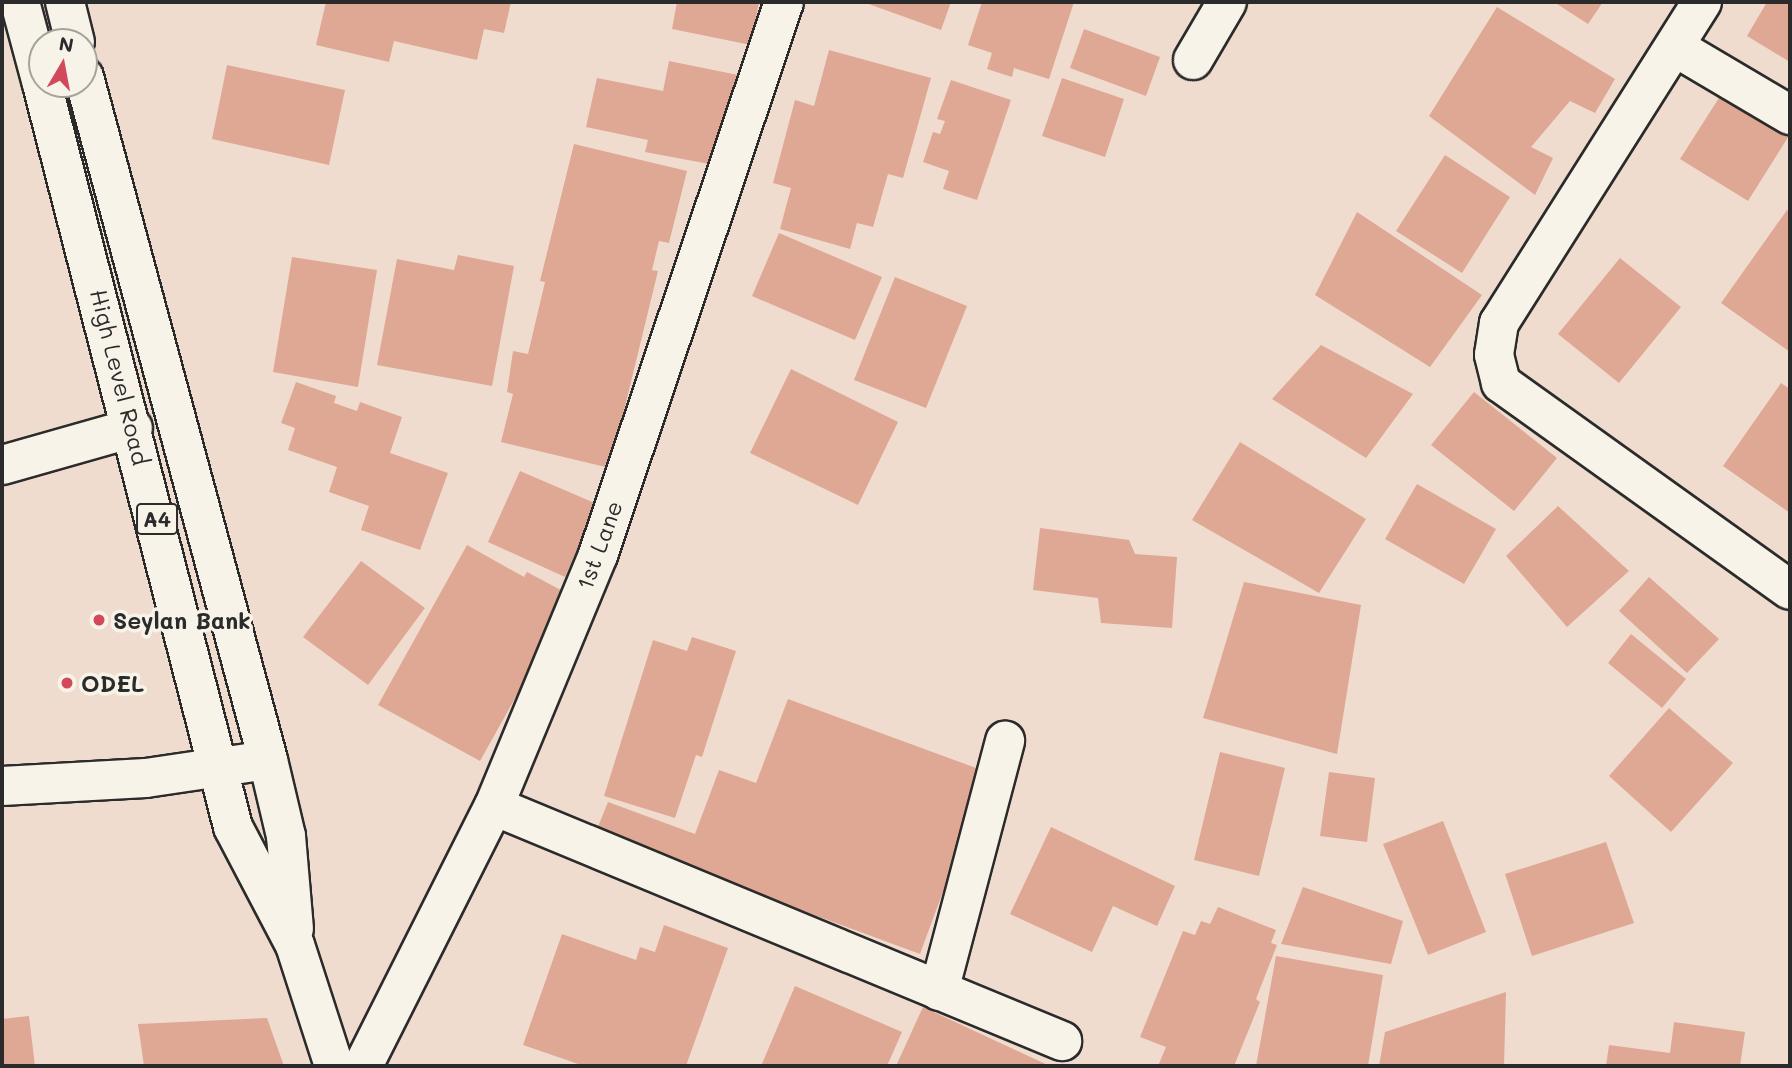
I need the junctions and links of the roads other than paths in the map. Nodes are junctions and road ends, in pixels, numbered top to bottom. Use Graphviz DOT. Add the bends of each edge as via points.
graph roads {
  1 [pos="20,2"];
  2 [pos="65,2"];
  3 [pos="784,2"];
  4 [pos="1227,2"];
  5 [pos="1702,2"];
  6 [pos="72,28"];
  7 [pos="28,32"];
  8 [pos="1675,47"];
  9 [pos="1193,60"];
  10 [pos="46,98"];
  11 [pos="90,98"];
  12 [pos="1790,115"];
  13 [pos="133,428"];
  14 [pos="2,465"];
  15 [pos="1790,590"];
  16 [pos="1005,741"];
  17 [pos="268,760"];
  18 [pos="218,767"];
  19 [pos="2,786"];
  20 [pos="494,806"];
  21 [pos="295,945"];
  22 [pos="939,991"];
  23 [pos="1062,1041"];
  24 [pos="334,1066"];
  25 [pos="363,1066"];
  1 -- 7 [label="main road, High Level Road / A4"];
  2 -- 6 [label="main road"];
  3 -- 20 [label="main road, 1st Lane" via="598,555"];
  4 -- 9 [label="main road"];
  5 -- 8 [label="main road"];
  8 -- 12 [label="main road"];
  8 -- 15 [label="main road" via="1499,323 1494,355 1501,383"];
  10 -- 13 [label="main road, High Level Road / A4"];
  11 -- 17 [label="main road, High Level Road / A4"];
  13 -- 14 [label="main road"];
  13 -- 18 [label="main road, High Level Road / A4"];
  16 -- 22 [label="main road"];
  17 -- 18 [label="main road"];
  17 -- 21 [label="main road, High Level Road / A4" via="286,836"];
  18 -- 19 [label="main road" via="146,778"];
  18 -- 21 [label="main road, High Level Road / A4" via="233,827"];
  20 -- 22 [label="main road"];
  20 -- 25 [label="main road, 1st Lane"];
  21 -- 24 [label="main road, High Level Road / A4"];
  22 -- 23 [label="main road"];
}
